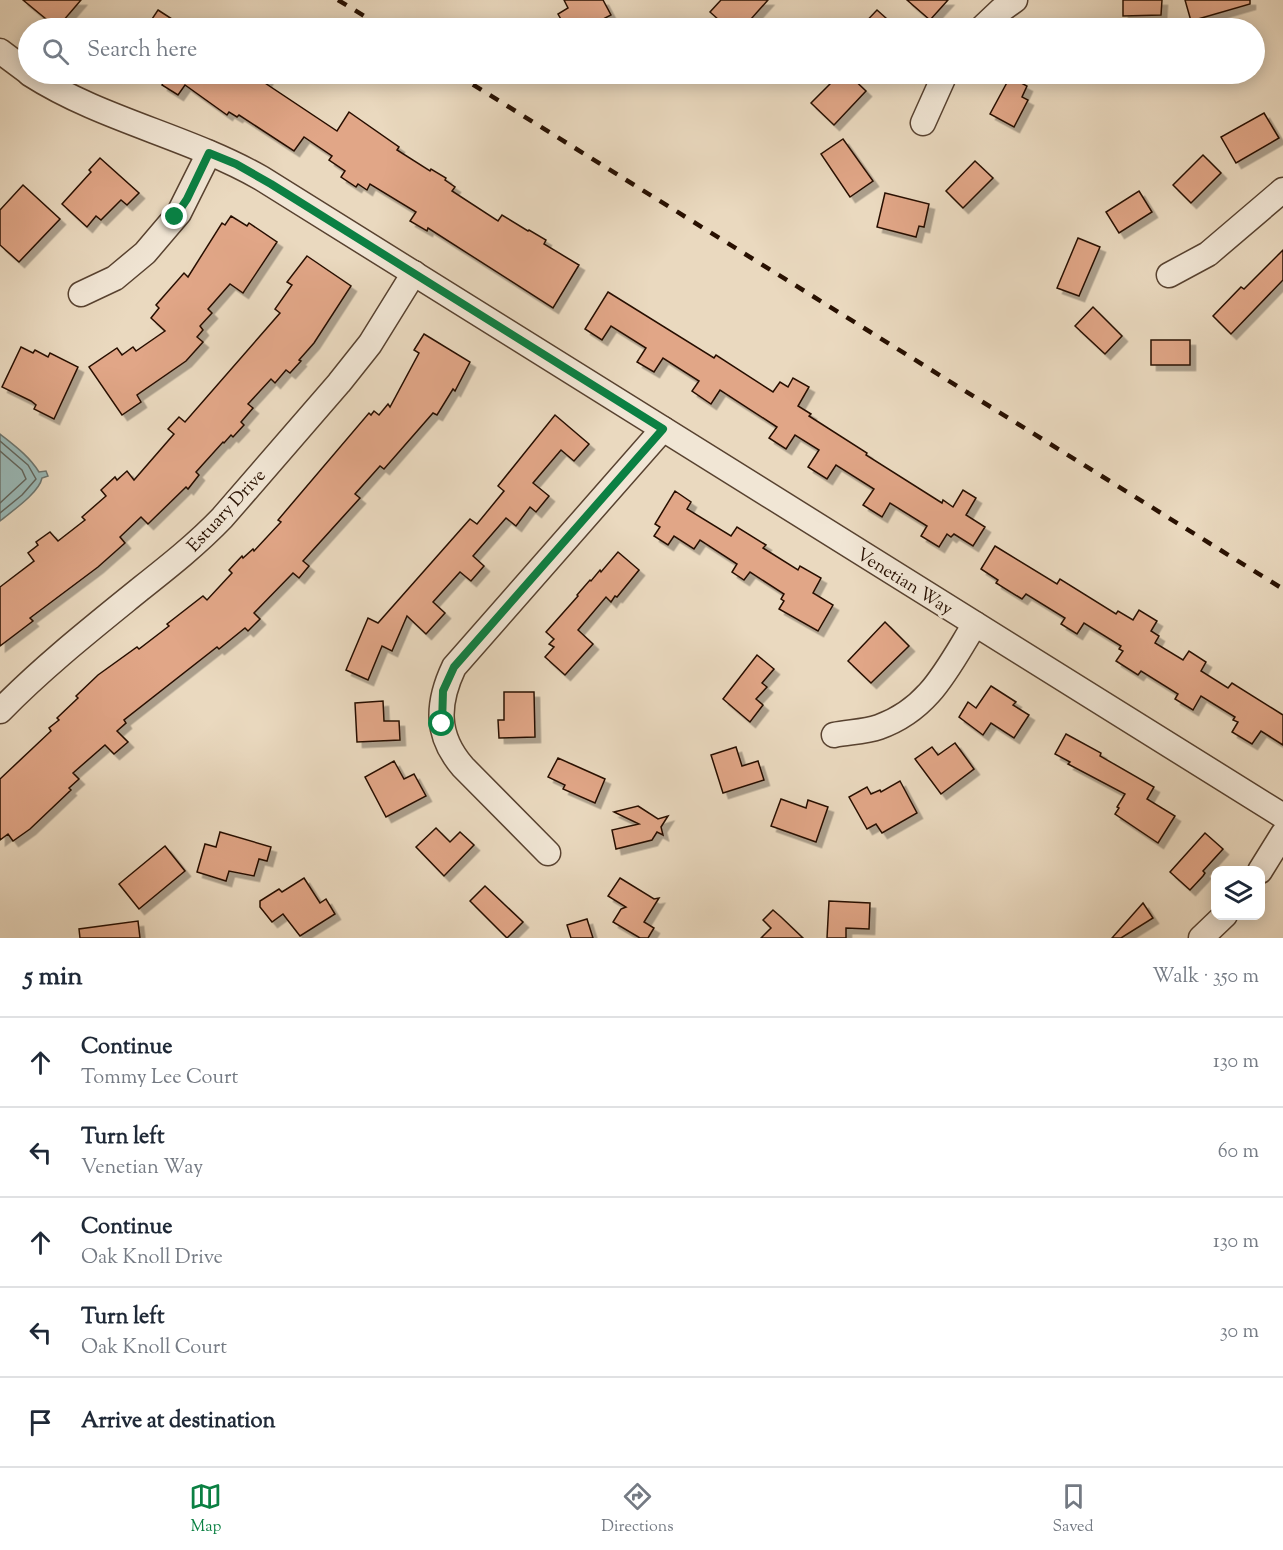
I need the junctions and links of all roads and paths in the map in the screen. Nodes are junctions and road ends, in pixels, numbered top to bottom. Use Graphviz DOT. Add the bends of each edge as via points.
graph roads {
  1 [pos="1015,0"];
  2 [pos="993,18"];
  3 [pos="0,51"];
  4 [pos="18,65"];
  5 [pos="48,84"];
  6 [pos="941,84"];
  7 [pos="923,123"];
  8 [pos="209,153"];
  9 [pos="1283,190"];
  10 [pos="414,273"];
  11 [pos="1169,275"];
  12 [pos="81,294"];
  13 [pos="663,429"];
  14 [pos="975,624"];
  15 [pos="0,711"];
  16 [pos="834,735"];
  17 [pos="1283,816"];
  18 [pos="1283,834"];
  19 [pos="548,853"];
  20 [pos="1263,866"];
  21 [pos="1220,920"];
  22 [pos="1201,938"];
  1 -- 2 [label="street"];
  3 -- 4 [label="street, Venetian Way"];
  5 -- 8 [label="street, Venetian Way" via="73,98"];
  6 -- 7 [label="street"];
  8 -- 10 [label="street, Venetian Way" via="261,178"];
  8 -- 12 [label="street" via="179,213 145,253 115,278"];
  9 -- 11 [label="street" via="1208,254"];
  10 -- 13 [label="street, Venetian Way"];
  10 -- 15 [label="street, Estuary Drive" via="339,383 222,518 167,569 30,680"];
  13 -- 14 [label="street, Venetian Way"];
  13 -- 19 [label="street" via="454,667 443,691 442,724 453,754"];
  14 -- 16 [label="street" via="938,684 919,705 876,728"];
  14 -- 17 [label="street, Venetian Way"];
  18 -- 20 [label="street"];
  21 -- 22 [label="street"];
}
